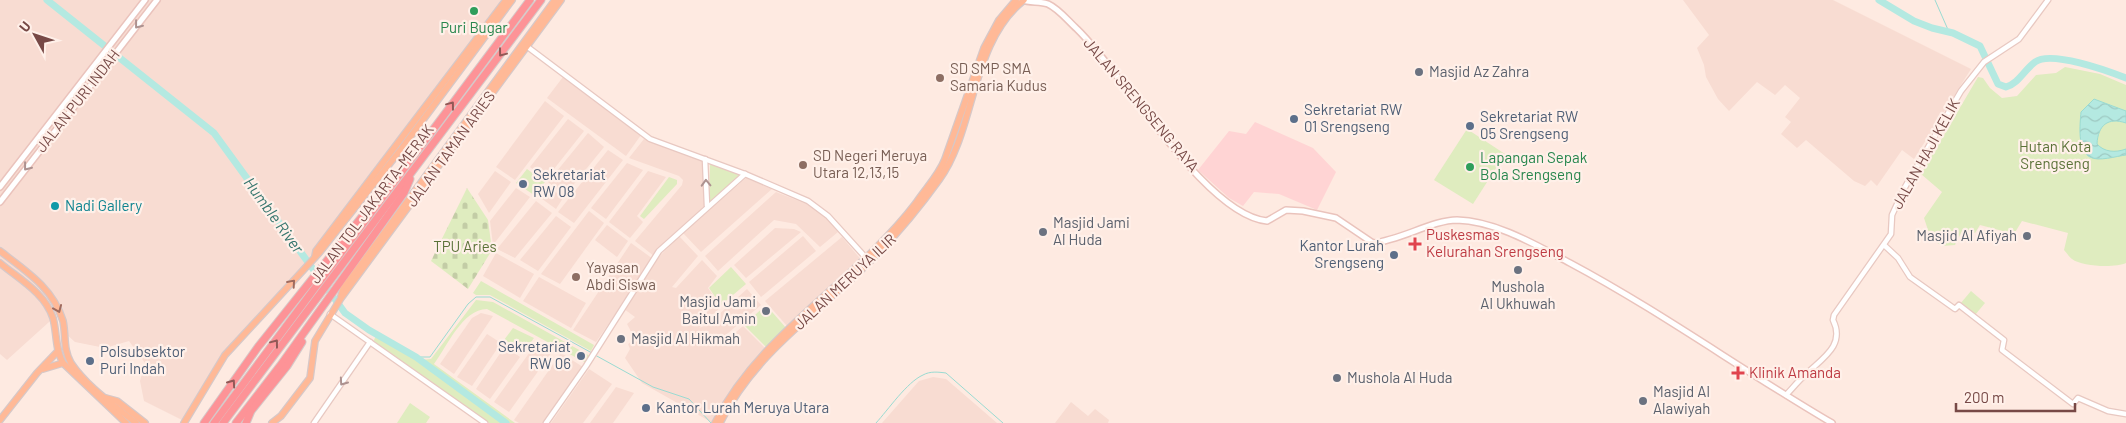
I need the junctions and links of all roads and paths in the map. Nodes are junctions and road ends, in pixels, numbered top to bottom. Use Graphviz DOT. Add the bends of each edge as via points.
graph roads {
  1 [pos="146,0"];
  2 [pos="157,0"];
  3 [pos="506,0"];
  4 [pos="512,0"];
  5 [pos="530,0"];
  6 [pos="541,0"];
  7 [pos="555,0"];
  8 [pos="561,0"];
  9 [pos="1009,0"];
  10 [pos="1016,0"];
  11 [pos="1023,0"];
  12 [pos="2048,0"];
  13 [pos="1036,1"];
  14 [pos="1006,11"];
  15 [pos="525,45"];
  16 [pos="705,159"];
  17 [pos="745,174"];
  18 [pos="0,187"];
  19 [pos="385,194"];
  20 [pos="0,202"];
  21 [pos="707,206"];
  22 [pos="1884,245"];
  23 [pos="0,251"];
  24 [pos="313,257"];
  25 [pos="868,260"];
  26 [pos="0,263"];
  27 [pos="339,276"];
  28 [pos="44,286"];
  29 [pos="38,293"];
  30 [pos="331,312"];
  31 [pos="313,319"];
  32 [pos="782,337"];
  33 [pos="370,342"];
  34 [pos="58,352"];
  35 [pos="63,363"];
  36 [pos="37,373"];
  37 [pos="1786,396"];
  38 [pos="106,398"];
  39 [pos="2126,414"];
  40 [pos="0,420"];
  41 [pos="126,423"];
  42 [pos="136,423"];
  43 [pos="145,423"];
  44 [pos="184,423"];
  45 [pos="204,423"];
  46 [pos="214,423"];
  47 [pos="223,423"];
  48 [pos="236,423"];
  49 [pos="246,423"];
  50 [pos="272,423"];
  51 [pos="314,423"];
  52 [pos="485,423"];
  53 [pos="546,423"];
  54 [pos="714,423"];
  55 [pos="720,423"];
  56 [pos="1832,423"];
  1 -- 18 [label="main road, JALAN PURI INDAH"];
  2 -- 20 [label="main road, JALAN PURI INDAH, one-way"];
  3 -- 24 [label="main road"];
  4 -- 24 [label="main road" via="397,154"];
  19 -- 5 [label="highway, JALAN TOL JAKARTA–MERAK, one-way"];
  6 -- 27 [label="highway, JALAN TOL JAKARTA–MERAK, one-way" via="410,176 404,193"];
  7 -- 15 [label="main road, JALAN TAMAN ARIES"];
  8 -- 15 [label="main road, JALAN TAMAN ARIES"];
  9 -- 14 [label="main road"];
  10 -- 14 [label="main road, JALAN MERUYA ILIR"];
  11 -- 13 [label="main road, JALAN SRENGSENG RAYA"];
  11 -- 25 [label="main road, JALAN MERUYA ILIR" via="1010,13 990,46 946,169 901,229"];
  12 -- 22 [label="street, JALAN HAJI KELIK" via="2019,39 1985,62 1961,91 1912,174 1894,210 1892,231"];
  13 -- 37 [label="main road, JALAN SRENGSENG RAYA" via="1053,7 1098,50 1178,154 1239,212 1267,221 1290,209 1336,218 1373,243 1401,238 1448,221 1496,228 1547,250 1630,295"];
  14 -- 25 [label="main road, JALAN MERUYA ILIR" via="984,48 940,171"];
  15 -- 16 [label="street" via="643,135"];
  15 -- 30 [label="main road, JALAN TAMAN ARIES"];
  16 -- 17 [label="street"];
  21 -- 16 [label="street, one-way"];
  17 -- 21 [label="street"];
  17 -- 25 [label="street" via="816,206"];
  45 -- 19 [label="highway, one-way" via="258,346 324,262 369,208"];
  46 -- 19 [label="highway, JALAN TOL JAKARTA–MERAK, one-way"];
  21 -- 53 [label="street" via="659,252"];
  22 -- 37 [label="street, JALAN HAJI KELIK" via="1834,315 1838,338 1831,352"];
  22 -- 39 [label="street" via="1898,258 1910,277 1955,309 1959,305 2004,340 2002,350 2073,404 2078,398"];
  23 -- 28 [label="main road"];
  44 -- 24 [label="main road, one-way" via="224,356"];
  25 -- 32 [label="main road, JALAN MERUYA ILIR"];
  26 -- 29 [label="main road"];
  27 -- 31 [label="highway"];
  27 -- 47 [label="highway, JALAN TOL JAKARTA–MERAK"];
  28 -- 29 [label="main road" via="37,287"];
  28 -- 38 [label="main road, one-way" via="63,322 70,361"];
  29 -- 34 [label="main road" via="52,316"];
  30 -- 33 [label="street"];
  30 -- 50 [label="main road, JALAN TAMAN ARIES" via="315,340 312,374 284,413"];
  31 -- 48 [label="highway"];
  31 -- 49 [label="highway" via="287,366 251,411"];
  32 -- 54 [label="main road, JALAN MERUYA ILIR" via="732,390"];
  32 -- 55 [label="main road, JALAN MERUYA ILIR" via="738,390"];
  33 -- 51 [label="street, one-way"];
  33 -- 52 [label="street"];
  34 -- 35 [label="main road"];
  34 -- 36 [label="main road"];
  35 -- 36 [label="main road" via="50,365"];
  35 -- 41 [label="main road"];
  36 -- 40 [label="main road"];
  37 -- 56 [label="main road, JALAN SRENGSENG RAYA"];
  38 -- 42 [label="main road"];
  38 -- 43 [label="main road" via="117,401"];
}
